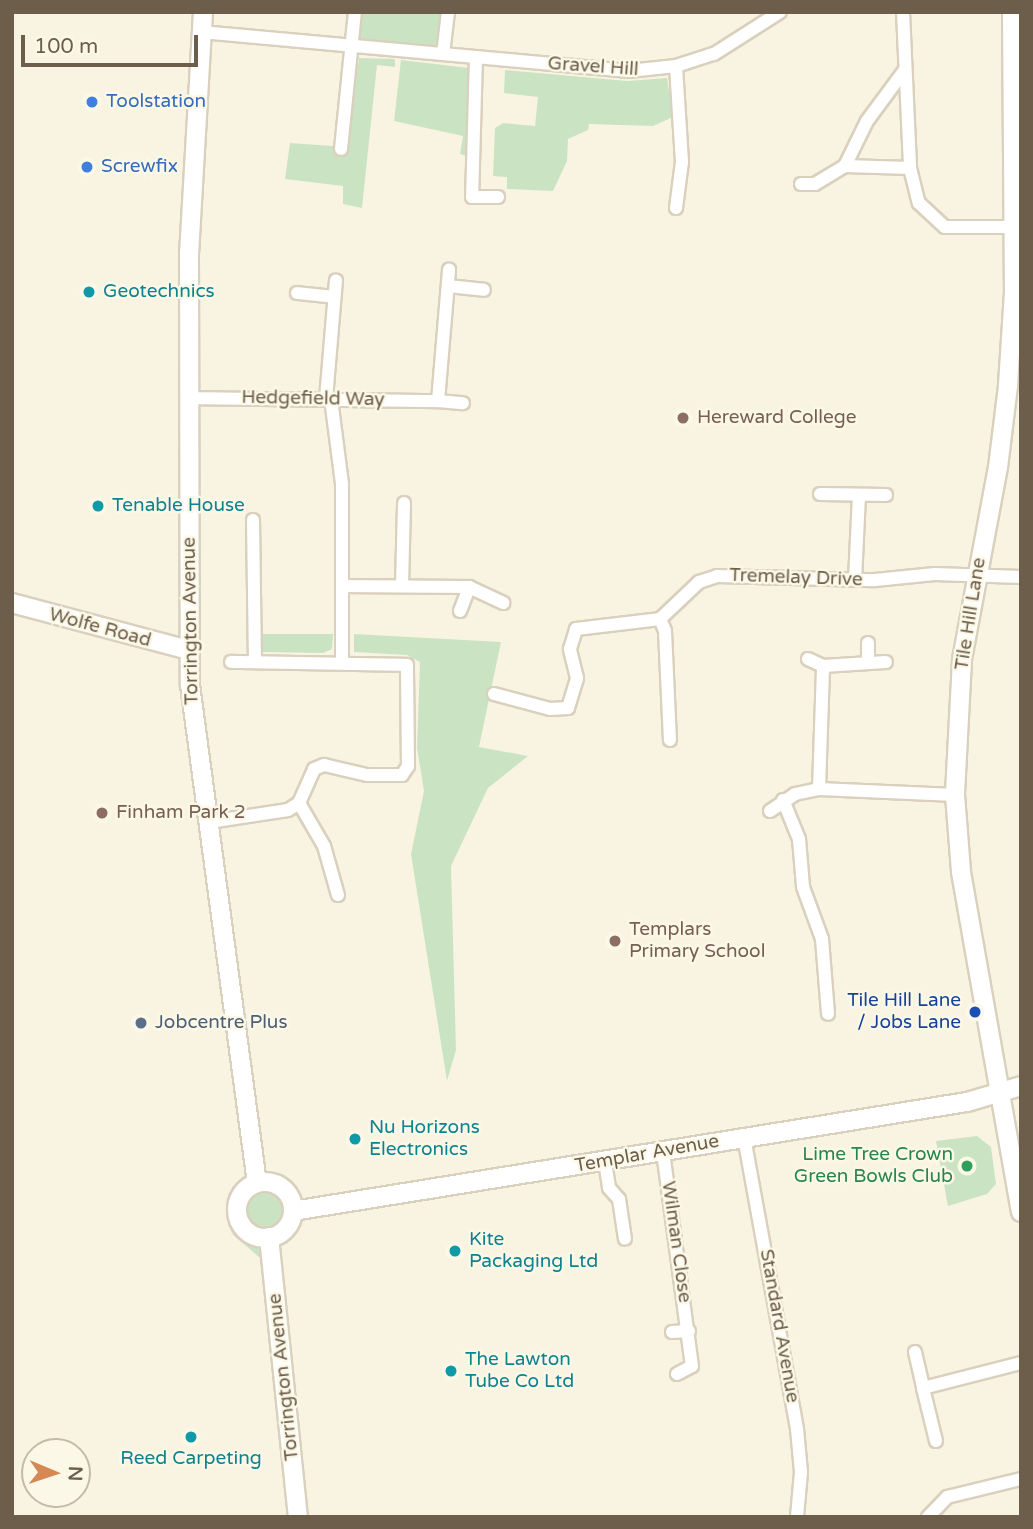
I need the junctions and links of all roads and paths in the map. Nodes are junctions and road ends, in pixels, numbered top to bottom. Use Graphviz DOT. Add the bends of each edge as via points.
graph roads {
  1 [pos="203,12"];
  2 [pos="355,12"];
  3 [pos="448,12"];
  4 [pos="780,12"];
  5 [pos="903,12"];
  6 [pos="1012,12"];
  7 [pos="201,32"];
  8 [pos="351,46"];
  9 [pos="443,54"];
  10 [pos="476,57"];
  11 [pos="676,66"];
  12 [pos="904,71"];
  13 [pos="341,149"];
  14 [pos="845,166"];
  15 [pos="910,168"];
  16 [pos="802,184"];
  17 [pos="499,197"];
  18 [pos="676,208"];
  19 [pos="1014,227"];
  20 [pos="449,269"];
  21 [pos="336,280"];
  22 [pos="448,286"];
  23 [pos="484,290"];
  24 [pos="297,293"];
  25 [pos="333,297"];
  26 [pos="1014,386"];
  27 [pos="187,398"];
  28 [pos="329,399"];
  29 [pos="438,401"];
  30 [pos="463,403"];
  31 [pos="820,494"];
  32 [pos="859,495"];
  33 [pos="886,495"];
  34 [pos="404,503"];
  35 [pos="253,520"];
  36 [pos="1021,577"];
  37 [pos="974,579"];
  38 [pos="855,580"];
  39 [pos="342,586"];
  40 [pos="402,586"];
  41 [pos="469,587"];
  42 [pos="12,603"];
  43 [pos="504,603"];
  44 [pos="460,611"];
  45 [pos="660,619"];
  46 [pos="868,643"];
  47 [pos="189,650"];
  48 [pos="808,659"];
  49 [pos="868,660"];
  50 [pos="255,661"];
  51 [pos="231,662"];
  52 [pos="342,662"];
  53 [pos="886,662"];
  54 [pos="823,666"];
  55 [pos="494,694"];
  56 [pos="670,740"];
  57 [pos="819,789"];
  58 [pos="956,795"];
  59 [pos="783,800"];
  60 [pos="299,803"];
  61 [pos="769,811"];
  62 [pos="208,822"];
  63 [pos="338,895"];
  64 [pos="828,1014"];
  65 [pos="1021,1086"];
  66 [pos="1000,1093"];
  67 [pos="744,1138"];
  68 [pos="663,1152"];
  69 [pos="605,1162"];
  70 [pos="257,1183"];
  71 [pos="293,1211"];
  72 [pos="1021,1212"];
  73 [pos="270,1237"];
  74 [pos="625,1239"];
  75 [pos="689,1331"];
  76 [pos="672,1332"];
  77 [pos="915,1352"];
  78 [pos="1021,1363"];
  79 [pos="677,1374"];
  80 [pos="923,1388"];
  81 [pos="936,1441"];
  82 [pos="1021,1479"];
  83 [pos="298,1517"];
  84 [pos="797,1517"];
  85 [pos="928,1517"];
  1 -- 7 [label="street, Torrington Avenue"];
  2 -- 8 [label="street"];
  3 -- 9 [label="street"];
  4 -- 11 [label="street, Gravel Hill" via="728,48"];
  5 -- 12 [label="street"];
  6 -- 19 [label="street, Tile Hill Lane"];
  7 -- 8 [label="street, Gravel Hill"];
  7 -- 27 [label="street, Torrington Avenue"];
  8 -- 9 [label="street, Gravel Hill"];
  8 -- 13 [label="street"];
  9 -- 10 [label="street, Gravel Hill"];
  10 -- 11 [label="street, Gravel Hill" via="629,71"];
  10 -- 17 [label="street" via="472,197"];
  11 -- 18 [label="street" via="682,162"];
  12 -- 14 [label="street" via="867,121"];
  12 -- 15 [label="street"];
  14 -- 15 [label="street"];
  14 -- 16 [label="street" via="815,184"];
  15 -- 19 [label="street" via="919,203 945,227"];
  19 -- 26 [label="street, Tile Hill Lane"];
  20 -- 22 [label="street"];
  21 -- 25 [label="street"];
  22 -- 23 [label="street"];
  22 -- 29 [label="street"];
  24 -- 25 [label="street"];
  25 -- 28 [label="street"];
  26 -- 37 [label="street, Tile Hill Lane"];
  27 -- 28 [label="street, Hedgefield Way"];
  27 -- 47 [label="street, Torrington Avenue"];
  28 -- 29 [label="street, Hedgefield Way"];
  28 -- 39 [label="street" via="342,484"];
  29 -- 30 [label="street, Hedgefield Way"];
  31 -- 32 [label="street"];
  32 -- 33 [label="street"];
  32 -- 38 [label="street"];
  34 -- 40 [label="street"];
  35 -- 50 [label="street"];
  36 -- 37 [label="street, Tremelay Drive"];
  37 -- 38 [label="street, Tremelay Drive" via="935,574"];
  37 -- 58 [label="street, Tile Hill Lane" via="956,718"];
  38 -- 45 [label="street, Tremelay Drive" via="717,576 699,582"];
  39 -- 40 [label="street"];
  39 -- 52 [label="street"];
  40 -- 41 [label="street"];
  41 -- 43 [label="street"];
  41 -- 44 [label="street"];
  42 -- 47 [label="street, Wolfe Road"];
  45 -- 55 [label="street" via="576,629 570,649 576,678 568,708 550,709"];
  45 -- 56 [label="street" via="665,631"];
  46 -- 49 [label="street"];
  47 -- 62 [label="street, Torrington Avenue"];
  48 -- 54 [label="street"];
  49 -- 53 [label="street"];
  49 -- 54 [label="street"];
  50 -- 51 [label="street"];
  50 -- 52 [label="street"];
  52 -- 60 [label="street" via="407,665 408,766 402,775 367,775 324,765 314,769"];
  54 -- 57 [label="street"];
  57 -- 58 [label="street"];
  57 -- 59 [label="street"];
  58 -- 66 [label="street, Tile Hill Lane" via="961,872"];
  59 -- 61 [label="street"];
  59 -- 64 [label="street" via="799,839 803,887 822,939"];
  60 -- 62 [label="street" via="267,816"];
  60 -- 63 [label="street" via="324,846"];
  62 -- 70 [label="street, Torrington Avenue"];
  65 -- 66 [label="street, Templar Avenue"];
  66 -- 67 [label="street, Templar Avenue"];
  66 -- 72 [label="street, Tile Hill Lane"];
  67 -- 68 [label="street, Templar Avenue"];
  67 -- 84 [label="street, Standard Avenue" via="797,1429 801,1472"];
  68 -- 69 [label="street, Templar Avenue"];
  68 -- 75 [label="street, Wilman Close"];
  69 -- 71 [label="street, Templar Avenue"];
  69 -- 74 [label="street" via="609,1188 619,1199"];
  70 -- 71 [label="street" via="281,1187"];
  70 -- 73 [label="street" via="245,1191 238,1213 248,1231"];
  71 -- 73 [label="street" via="284,1230"];
  73 -- 83 [label="street, Torrington Avenue"];
  75 -- 76 [label="street, Wilman Close"];
  75 -- 79 [label="street, Wilman Close" via="692,1366"];
  77 -- 80 [label="street"];
  78 -- 80 [label="street"];
  80 -- 81 [label="street"];
  82 -- 85 [label="street" via="947,1497"];
}
